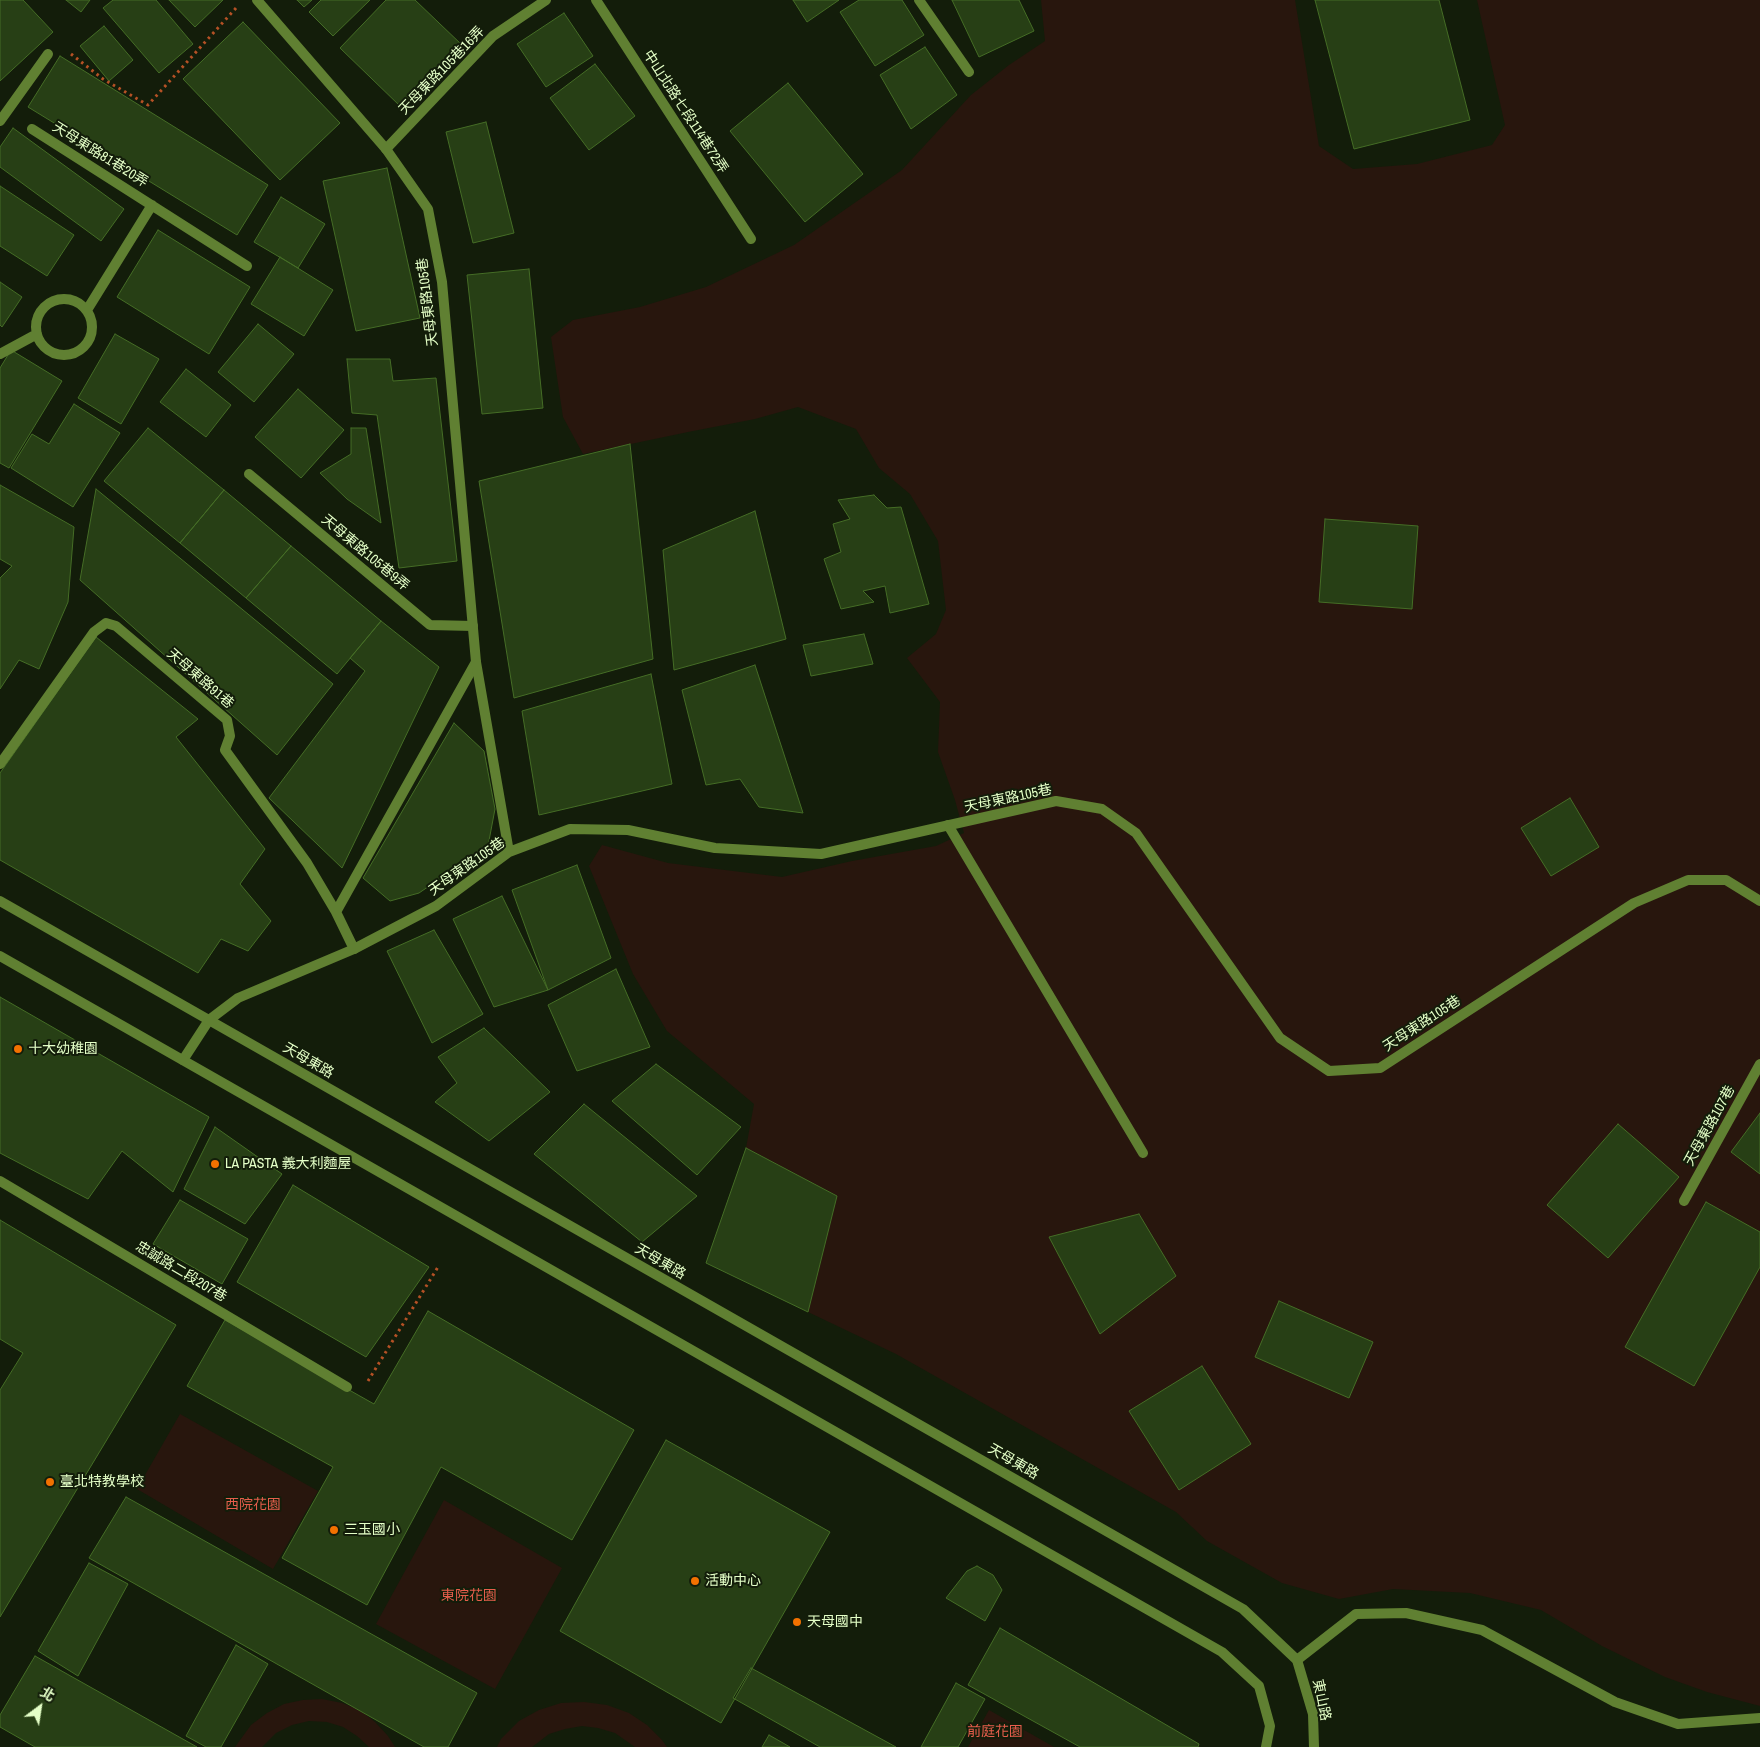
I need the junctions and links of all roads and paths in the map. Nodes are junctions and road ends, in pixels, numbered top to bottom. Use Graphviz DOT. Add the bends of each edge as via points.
graph roads {
  1 [pos="257,0"];
  2 [pos="546,0"];
  3 [pos="596,0"];
  4 [pos="919,0"];
  5 [pos="237,7"];
  6 [pos="48,54"];
  7 [pos="969,72"];
  8 [pos="0,120"];
  9 [pos="32,129"];
  10 [pos="386,149"];
  11 [pos="152,205"];
  12 [pos="751,240"];
  13 [pos="247,266"];
  14 [pos="87,310"];
  15 [pos="37,334"];
  16 [pos="0,354"];
  17 [pos="249,474"];
  18 [pos="473,626"];
  19 [pos="476,662"];
  20 [pos="0,764"];
  21 [pos="948,825"];
  22 [pos="508,852"];
  23 [pos="0,901"];
  24 [pos="1760,901"];
  25 [pos="336,912"];
  26 [pos="354,949"];
  27 [pos="0,956"];
  28 [pos="209,1020"];
  29 [pos="183,1060"];
  30 [pos="1760,1064"];
  31 [pos="1143,1153"];
  32 [pos="0,1181"];
  33 [pos="1684,1202"];
  34 [pos="438,1267"];
  35 [pos="347,1387"];
  36 [pos="1297,1660"];
  37 [pos="1760,1718"];
  38 [pos="1266,1747"];
  39 [pos="1314,1747"];
  1 -- 10 [label="street, 天母東路105巷"];
  2 -- 10 [label="street, 天母東路105巷16弄" via="493,36"];
  3 -- 12 [label="street, 中山北路七段114巷72弄"];
  4 -- 7 [label="street"];
  5 -- 6 [label="path" via="148,105 103,79 60,46"];
  6 -- 8 [label="street"];
  9 -- 11 [label="street, 天母東路81巷20弄"];
  10 -- 18 [label="street, 天母東路105巷" via="428,209 442,282"];
  11 -- 13 [label="street, 天母東路81巷20弄"];
  11 -- 14 [label="street, 天母東路81巷20弄"];
  14 -- 15 [label="street" via="68,299 48,304 40,312"];
  14 -- 15 [label="street" via="92,320 92,331 81,350 60,355 42,344"];
  15 -- 16 [label="street"];
  17 -- 18 [label="street, 天母東路105巷9弄" via="430,625"];
  18 -- 19 [label="street, 天母東路105巷"];
  19 -- 22 [label="street, 天母東路105巷"];
  19 -- 25 [label="street"];
  20 -- 25 [label="street, 天母東路91巷" via="94,632 106,623 116,626 227,720 230,736 225,750 307,864"];
  21 -- 22 [label="street, 天母東路105巷" via="821,854 715,848 628,830 570,830"];
  21 -- 24 [label="street, 天母東路105巷" via="1056,801 1102,809 1136,833 1280,1038 1329,1071 1380,1068 1634,903 1688,880 1726,880"];
  21 -- 31 [label="street"];
  22 -- 26 [label="street, 天母東路105巷" via="436,906"];
  23 -- 28 [label="street, 天母東路"];
  25 -- 26 [label="street, 天母東路91巷"];
  26 -- 28 [label="street, 天母東路105巷" via="238,998"];
  27 -- 29 [label="street"];
  28 -- 29 [label="street, 天母東路105巷"];
  28 -- 36 [label="street, 天母東路" via="1244,1609"];
  29 -- 38 [label="street" via="1222,1652 1259,1686 1270,1726"];
  30 -- 33 [label="street, 天母東路107巷"];
  32 -- 35 [label="street, 忠誠路二段207巷"];
  34 -- 35 [label="path" via="359,1395"];
  36 -- 37 [label="street" via="1356,1614 1406,1613 1482,1630 1615,1702 1678,1724"];
  36 -- 39 [label="street, 東山路" via="1313,1714"];
}
